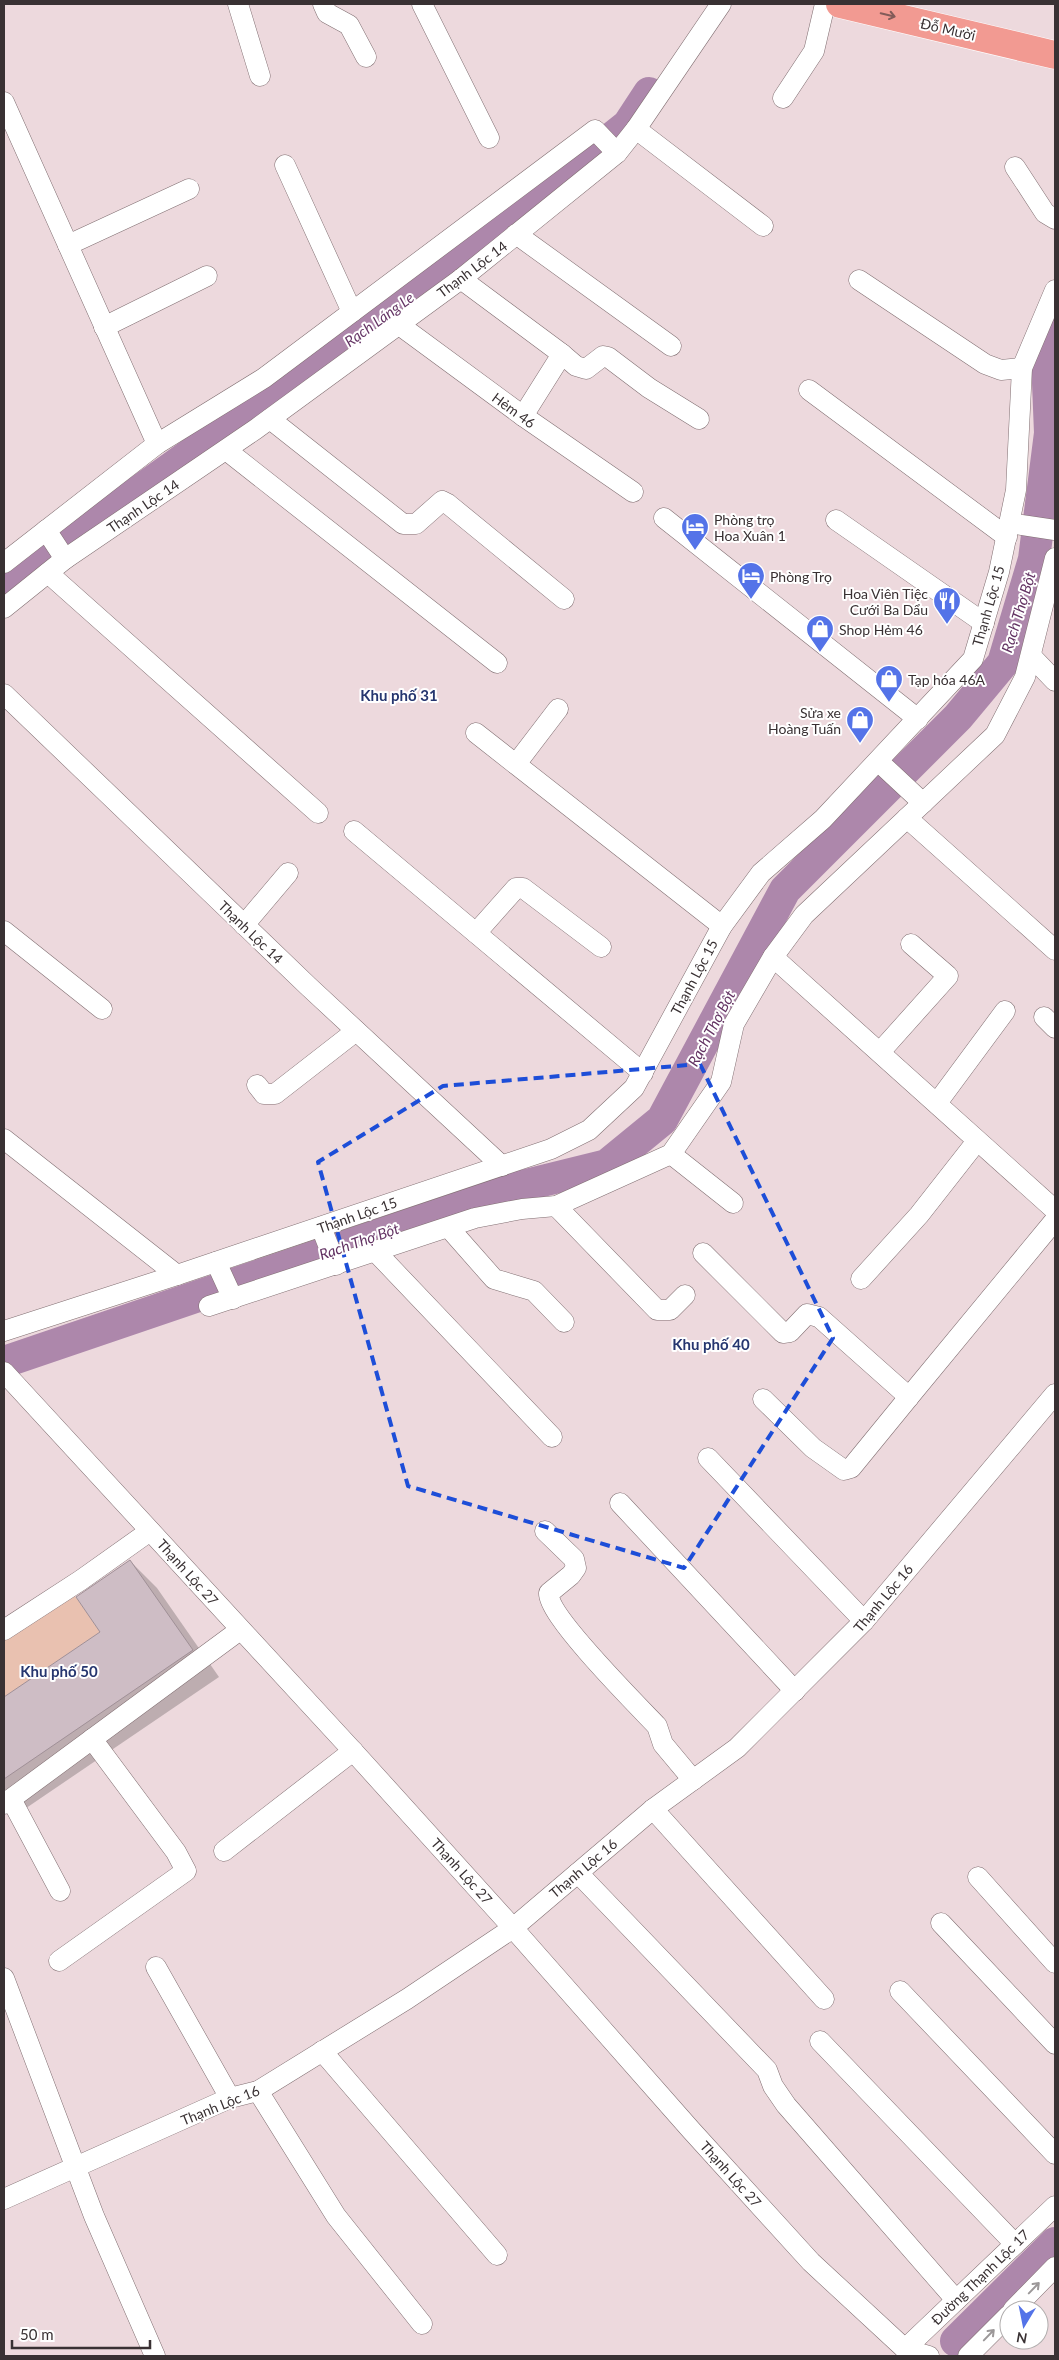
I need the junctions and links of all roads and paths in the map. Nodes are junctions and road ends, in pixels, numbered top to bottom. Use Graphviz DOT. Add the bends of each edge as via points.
graph roads {
  1 [pos="238,4"];
  2 [pos="323,4"];
  3 [pos="422,4"];
  4 [pos="721,4"];
  5 [pos="825,4"];
  6 [pos="840,4"];
  7 [pos="922,4"];
  8 [pos="1055,36"];
  9 [pos="1055,55"];
  10 [pos="366,57"];
  11 [pos="260,76"];
  12 [pos="783,98"];
  13 [pos="4,102"];
  14 [pos="636,129"];
  15 [pos="489,138"];
  16 [pos="617,153"];
  17 [pos="285,165"];
  18 [pos="1015,167"];
  19 [pos="189,188"];
  20 [pos="1055,219"];
  21 [pos="763,226"];
  22 [pos="516,234"];
  23 [pos="68,245"];
  24 [pos="207,276"];
  25 [pos="461,279"];
  26 [pos="859,280"];
  27 [pos="1055,290"];
  28 [pos="352,312"];
  29 [pos="398,324"];
  30 [pos="104,327"];
  31 [pos="671,346"];
  32 [pos="562,354"];
  33 [pos="1022,368"];
  34 [pos="808,390"];
  35 [pos="522,416"];
  36 [pos="270,419"];
  37 [pos="699,419"];
  38 [pos="157,444"];
  39 [pos="226,450"];
  40 [pos="633,492"];
  41 [pos="664,518"];
  42 [pos="836,520"];
  43 [pos="46,530"];
  44 [pos="1008,530"];
  45 [pos="1055,530"];
  46 [pos="65,559"];
  47 [pos="4,563"];
  48 [pos="1055,565"];
  49 [pos="48,573"];
  50 [pos="564,600"];
  51 [pos="4,608"];
  52 [pos="984,624"];
  53 [pos="1031,656"];
  54 [pos="497,663"];
  55 [pos="1055,681"];
  56 [pos="4,694"];
  57 [pos="558,709"];
  58 [pos="918,719"];
  59 [pos="476,733"];
  60 [pos="879,762"];
  61 [pos="516,764"];
  62 [pos="923,802"];
  63 [pos="318,813"];
  64 [pos="907,818"];
  65 [pos="354,831"];
  66 [pos="288,872"];
  67 [pos="244,925"];
  68 [pos="722,926"];
  69 [pos="4,931"];
  70 [pos="476,933"];
  71 [pos="910,944"];
  72 [pos="601,947"];
  73 [pos="1055,950"];
  74 [pos="773,957"];
  75 [pos="102,1009"];
  76 [pos="1005,1011"];
  77 [pos="356,1031"];
  78 [pos="880,1052"];
  79 [pos="643,1073"];
  80 [pos="257,1086"];
  81 [pos="938,1103"];
  82 [pos="4,1139"];
  83 [pos="977,1141"];
  84 [pos="671,1154"];
  85 [pos="502,1166"];
  86 [pos="733,1203"];
  87 [pos="556,1206"];
  88 [pos="1055,1210"];
  89 [pos="1055,1220"];
  90 [pos="321,1227"];
  91 [pos="449,1228"];
  92 [pos="375,1251"];
  93 [pos="703,1253"];
  94 [pos="216,1262"];
  95 [pos="336,1265"];
  96 [pos="177,1275"];
  97 [pos="861,1278"];
  98 [pos="685,1295"];
  99 [pos="233,1299"];
  100 [pos="209,1306"];
  101 [pos="564,1322"];
  102 [pos="4,1331"];
  103 [pos="8,1373"];
  104 [pos="1055,1394"];
  105 [pos="909,1397"];
  106 [pos="763,1399"];
  107 [pos="552,1437"];
  108 [pos="708,1458"];
  109 [pos="620,1503"];
  110 [pos="150,1531"];
  111 [pos="545,1532"];
  112 [pos="864,1621"];
  113 [pos="4,1630"];
  114 [pos="240,1630"];
  115 [pos="795,1691"];
  116 [pos="92,1739"];
  117 [pos="353,1751"];
  118 [pos="692,1780"];
  119 [pos="7,1801"];
  120 [pos="653,1809"];
  121 [pos="224,1851"];
  122 [pos="578,1873"];
  123 [pos="978,1877"];
  124 [pos="60,1891"];
  125 [pos="941,1923"];
  126 [pos="513,1928"];
  127 [pos="59,1961"];
  128 [pos="1055,1963"];
  129 [pos="156,1967"];
  130 [pos="4,1978"];
  131 [pos="900,1991"];
  132 [pos="824,1999"];
  133 [pos="820,2041"];
  134 [pos="1055,2044"];
  135 [pos="322,2051"];
  136 [pos="258,2091"];
  137 [pos="230,2098"];
  138 [pos="1055,2154"];
  139 [pos="78,2168"];
  140 [pos="4,2199"];
  141 [pos="1055,2206"];
  142 [pos="1015,2244"];
  143 [pos="497,2255"];
  144 [pos="1055,2267"];
  145 [pos="956,2300"];
  146 [pos="1023,2300"];
  147 [pos="422,2324"];
  148 [pos="999,2324"];
  149 [pos="905,2349"];
  150 [pos="155,2356"];
  151 [pos="929,2356"];
  152 [pos="968,2356"];
  1 -- 11 [label="street"];
  2 -- 10 [label="street" via="327,13 349,25"];
  3 -- 15 [label="street"];
  4 -- 14 [label="street, Thạnh Lộc 14"];
  5 -- 12 [label="street" via="814,51"];
  6 -- 9 [label="highway, Đỗ Mười, one-way"];
  7 -- 8 [label="highway, Đỗ Mười"];
  13 -- 23 [label="street"];
  14 -- 16 [label="street, Thạnh Lộc 14"];
  14 -- 21 [label="street"];
  16 -- 22 [label="street, Thạnh Lộc 14"];
  16 -- 28 [label="street" via="595,130"];
  17 -- 28 [label="street"];
  18 -- 20 [label="street" via="1045,213"];
  19 -- 23 [label="street"];
  22 -- 25 [label="street, Thạnh Lộc 14"];
  22 -- 31 [label="street"];
  23 -- 30 [label="street"];
  24 -- 30 [label="street"];
  25 -- 29 [label="street, Thạnh Lộc 14"];
  25 -- 32 [label="street"];
  26 -- 33 [label="street" via="985,364 1001,370"];
  27 -- 33 [label="street, Thạnh Lộc 15"];
  28 -- 38 [label="street" via="264,378"];
  29 -- 35 [label="street, Hẻm 46"];
  29 -- 36 [label="street, Thạnh Lộc 14"];
  30 -- 38 [label="street"];
  32 -- 35 [label="street"];
  32 -- 37 [label="street" via="586,370 603,356 608,357 649,388"];
  33 -- 44 [label="street, Thạnh Lộc 15" via="1016,490"];
  34 -- 44 [label="street"];
  35 -- 40 [label="street, Hẻm 46"];
  36 -- 39 [label="street, Thạnh Lộc 14"];
  36 -- 50 [label="street" via="403,524 416,524 442,501 448,504"];
  38 -- 43 [label="street"];
  39 -- 46 [label="street, Thạnh Lộc 14"];
  39 -- 54 [label="street"];
  41 -- 58 [label="street"];
  42 -- 52 [label="street"];
  43 -- 46 [label="street"];
  43 -- 47 [label="street"];
  44 -- 45 [label="street"];
  44 -- 52 [label="street, Thạnh Lộc 15"];
  46 -- 49 [label="street, Thạnh Lộc 14"];
  48 -- 53 [label="street"];
  49 -- 51 [label="street, Thạnh Lộc 14"];
  49 -- 63 [label="street"];
  52 -- 58 [label="street, Thạnh Lộc 15" via="973,659"];
  53 -- 55 [label="street"];
  53 -- 62 [label="street" via="1025,677 995,735"];
  56 -- 67 [label="street, Thạnh Lộc 14"];
  57 -- 61 [label="street"];
  58 -- 60 [label="street, Thạnh Lộc 15"];
  59 -- 61 [label="street"];
  60 -- 62 [label="street"];
  60 -- 68 [label="street, Thạnh Lộc 15" via="823,819 760,873"];
  61 -- 68 [label="street"];
  62 -- 64 [label="street"];
  64 -- 73 [label="street"];
  64 -- 74 [label="street" via="804,915"];
  65 -- 70 [label="street"];
  66 -- 67 [label="street"];
  67 -- 77 [label="street, Thạnh Lộc 14"];
  68 -- 79 [label="street, Thạnh Lộc 15"];
  69 -- 75 [label="street"];
  70 -- 72 [label="street" via="516,888 523,888"];
  70 -- 79 [label="street"];
  71 -- 78 [label="street" via="948,976"];
  74 -- 78 [label="street"];
  74 -- 84 [label="street" via="734,1024 721,1082"];
  76 -- 81 [label="street"];
  77 -- 80 [label="street" via="275,1094 264,1094"];
  77 -- 85 [label="street, Thạnh Lộc 14"];
  78 -- 81 [label="street"];
  79 -- 85 [label="street, Thạnh Lộc 15" via="634,1088 589,1130 551,1149"];
  81 -- 83 [label="street"];
  82 -- 96 [label="street"];
  83 -- 88 [label="street"];
  83 -- 97 [label="street" via="919,1216"];
  84 -- 86 [label="street"];
  84 -- 87 [label="street"];
  85 -- 90 [label="street, Thạnh Lộc 15"];
  87 -- 91 [label="street" via="475,1218"];
  87 -- 98 [label="street" via="657,1310 670,1310"];
  89 -- 105 [label="street"];
  90 -- 94 [label="street, Thạnh Lộc 15"];
  90 -- 95 [label="street"];
  91 -- 92 [label="street"];
  91 -- 101 [label="street" via="494,1279 534,1291"];
  92 -- 95 [label="street"];
  92 -- 107 [label="street"];
  93 -- 105 [label="street" via="783,1333 790,1332 807,1314 819,1317"];
  94 -- 96 [label="street, Thạnh Lộc 15"];
  94 -- 99 [label="street"];
  95 -- 99 [label="street"];
  96 -- 102 [label="street, Thạnh Lộc 15"];
  99 -- 100 [label="street"];
  103 -- 110 [label="street, Thạnh Lộc 27"];
  104 -- 112 [label="street, Thạnh Lộc 16"];
  105 -- 106 [label="street" via="851,1468 844,1470 813,1448"];
  108 -- 112 [label="street"];
  109 -- 115 [label="street"];
  110 -- 113 [label="street"];
  110 -- 114 [label="street, Thạnh Lộc 27"];
  111 -- 118 [label="street" via="574,1559 576,1568 549,1593 554,1608 574,1635 657,1726 663,1744"];
  112 -- 115 [label="street, Thạnh Lộc 16"];
  114 -- 116 [label="street"];
  114 -- 117 [label="street, Thạnh Lộc 27"];
  115 -- 118 [label="street, Thạnh Lộc 16" via="737,1748"];
  116 -- 119 [label="street"];
  116 -- 127 [label="street" via="176,1852 186,1872"];
  117 -- 121 [label="street"];
  117 -- 126 [label="street, Thạnh Lộc 27"];
  118 -- 120 [label="street, Thạnh Lộc 16"];
  119 -- 124 [label="street"];
  120 -- 122 [label="street, Thạnh Lộc 16"];
  120 -- 132 [label="street"];
  122 -- 126 [label="street, Thạnh Lộc 16"];
  122 -- 145 [label="street" via="767,2070 786,2105"];
  123 -- 128 [label="street"];
  125 -- 134 [label="street"];
  126 -- 135 [label="street, Thạnh Lộc 16"];
  126 -- 149 [label="street, Thạnh Lộc 27" via="811,2262"];
  129 -- 137 [label="street"];
  130 -- 139 [label="street"];
  131 -- 138 [label="street"];
  133 -- 142 [label="street"];
  135 -- 136 [label="street, Thạnh Lộc 16"];
  135 -- 143 [label="street"];
  136 -- 137 [label="street, Thạnh Lộc 16"];
  136 -- 147 [label="street" via="336,2216"];
  137 -- 139 [label="street, Thạnh Lộc 16"];
  139 -- 140 [label="street, Thạnh Lộc 16"];
  139 -- 150 [label="street" via="94,2216"];
  141 -- 142 [label="street, Đường Thạnh Lộc 17"];
  142 -- 145 [label="street, Đường Thạnh Lộc 17"];
  146 -- 144 [label="street, one-way"];
  145 -- 149 [label="street, Đường Thạnh Lộc 17"];
  152 -- 148 [label="street, one-way"];
  149 -- 151 [label="street, Thạnh Lộc 27"];
}
